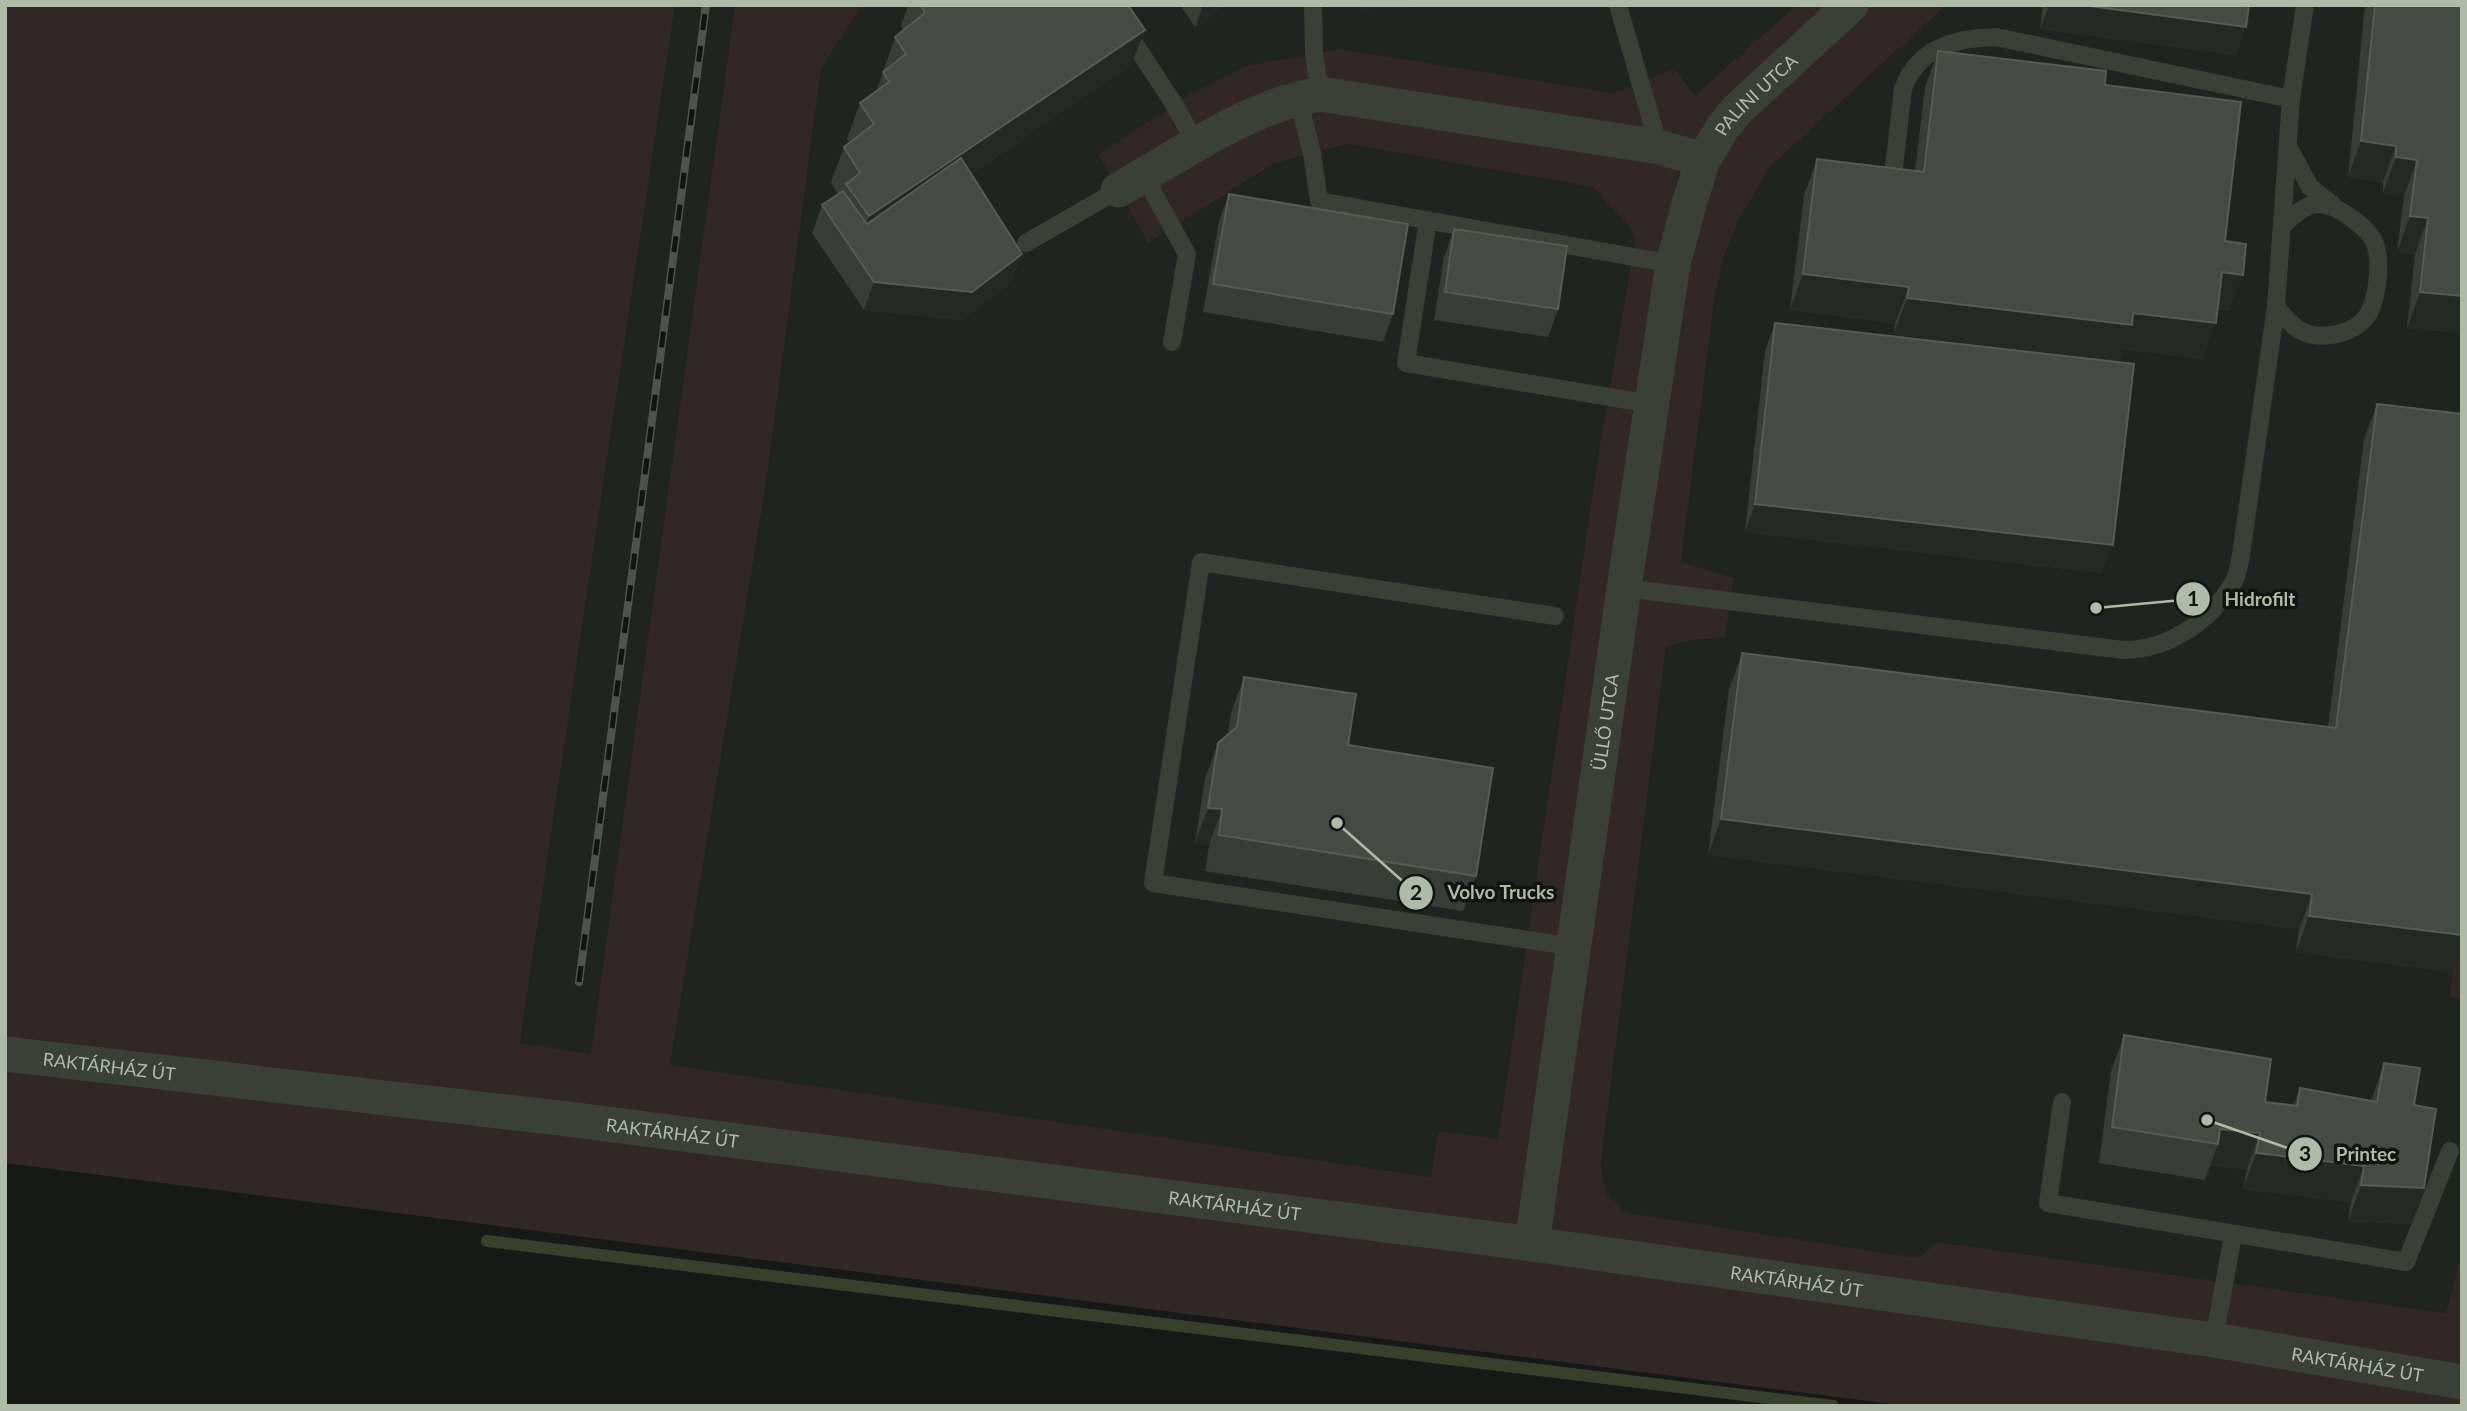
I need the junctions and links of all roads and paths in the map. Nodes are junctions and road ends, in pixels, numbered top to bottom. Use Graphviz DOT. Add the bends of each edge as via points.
graph roads {
  1 [pos="1109,5"];
  2 [pos="1313,5"];
  3 [pos="1618,5"];
  4 [pos="1851,5"];
  5 [pos="2305,5"];
  6 [pos="1309,96"];
  7 [pos="2291,99"];
  8 [pos="1197,145"];
  9 [pos="2288,145"];
  10 [pos="1659,147"];
  11 [pos="1703,160"];
  12 [pos="1131,183"];
  13 [pos="1892,185"];
  14 [pos="1689,204"];
  15 [pos="2335,208"];
  16 [pos="1427,220"];
  17 [pos="2283,225"];
  18 [pos="1027,243"];
  19 [pos="1673,264"];
  20 [pos="2276,306"];
  21 [pos="1172,342"];
  22 [pos="1651,404"];
  23 [pos="1624,588"];
  24 [pos="1555,615"];
  25 [pos="1575,947"];
  26 [pos="5,1054"];
  27 [pos="2062,1102"];
  28 [pos="2450,1151"];
  29 [pos="2233,1235"];
  30 [pos="1532,1244"];
  31 [pos="2214,1340"];
  32 [pos="2462,1382"];
  1 -- 8 [label="lane"];
  2 -- 6 [label="lane"];
  3 -- 10 [label="lane"];
  4 -- 11 [label="street, PALINI UTCA" via="1737,110"];
  5 -- 7 [label="lane"];
  6 -- 8 [label="street"];
  6 -- 10 [label="street"];
  6 -- 16 [label="lane" via="1319,201"];
  7 -- 9 [label="lane"];
  7 -- 13 [label="lane" via="1997,37 1964,39 1936,48 1907,77"];
  8 -- 12 [label="street"];
  9 -- 15 [label="lane" via="2311,187"];
  9 -- 17 [label="lane"];
  10 -- 11 [label="street"];
  11 -- 14 [label="street, PALINI UTCA"];
  12 -- 18 [label="lane"];
  12 -- 21 [label="lane" via="1187,254"];
  14 -- 19 [label="street, ÜLLŐ UTCA"];
  15 -- 17 [label="lane" via="2311,204"];
  15 -- 20 [label="lane" via="2362,226 2378,252 2376,288 2366,317 2343,332 2311,335 2291,324"];
  16 -- 19 [label="lane"];
  16 -- 22 [label="lane" via="1406,362"];
  17 -- 20 [label="lane"];
  19 -- 22 [label="street, ÜLLŐ UTCA"];
  20 -- 23 [label="lane" via="2235,579 2199,623 2168,640 2123,650"];
  22 -- 23 [label="street, ÜLLŐ UTCA"];
  23 -- 25 [label="street, ÜLLŐ UTCA"];
  24 -- 25 [label="lane" via="1201,562 1153,883"];
  25 -- 30 [label="street, ÜLLŐ UTCA"];
  26 -- 30 [label="street, RAKTÁRHÁZ ÚT" via="568,1119"];
  27 -- 29 [label="lane" via="2048,1203"];
  28 -- 29 [label="lane" via="2406,1262"];
  29 -- 31 [label="lane"];
  30 -- 31 [label="street, RAKTÁRHÁZ ÚT"];
  31 -- 32 [label="street, RAKTÁRHÁZ ÚT"];
}
